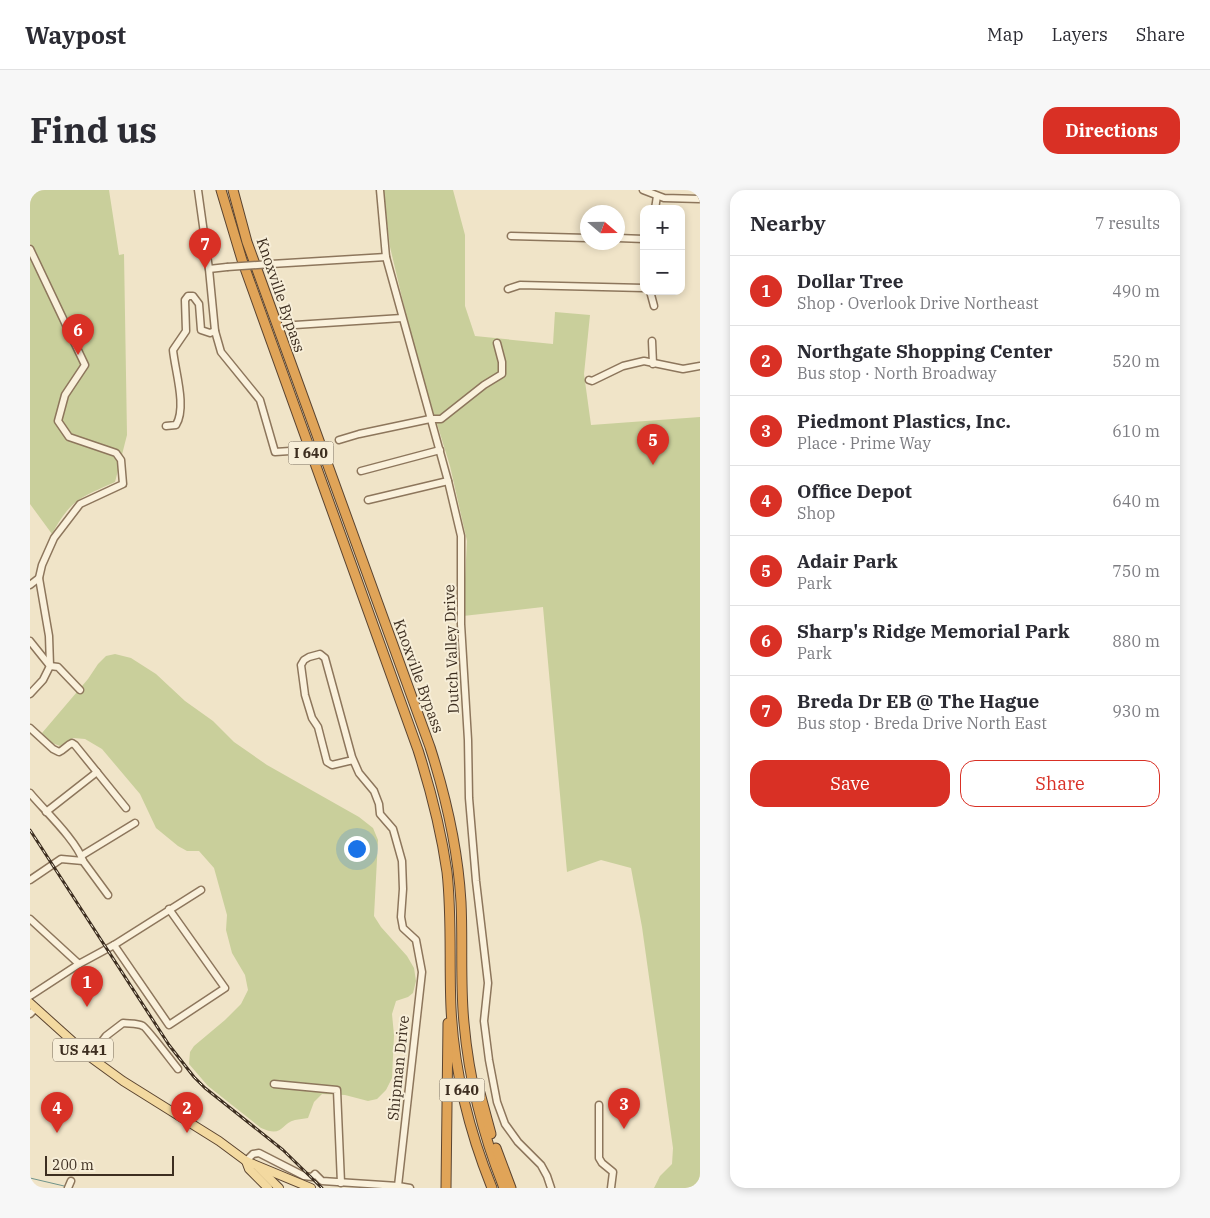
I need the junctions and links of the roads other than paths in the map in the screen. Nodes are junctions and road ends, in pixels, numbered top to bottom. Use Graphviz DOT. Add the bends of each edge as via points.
graph roads {
  1 [pos="198,190"];
  2 [pos="222,190"];
  3 [pos="233,190"];
  4 [pos="380,190"];
  5 [pos="643,190"];
  6 [pos="657,196"];
  7 [pos="700,200"];
  8 [pos="656,205"];
  9 [pos="511,236"];
  10 [pos="580,238"];
  11 [pos="625,238"];
  12 [pos="640,239"];
  13 [pos="30,249"];
  14 [pos="386,257"];
  15 [pos="209,268"];
  16 [pos="640,288"];
  17 [pos="508,289"];
  18 [pos="651,295"];
  19 [pos="654,306"];
  20 [pos="402,318"];
  21 [pos="295,325"];
  22 [pos="215,331"];
  23 [pos="652,341"];
  24 [pos="496,343"];
  25 [pos="653,364"];
  26 [pos="700,366"];
  27 [pos="589,380"];
  28 [pos="430,419"];
  29 [pos="166,426"];
  30 [pos="339,440"];
  31 [pos="440,450"];
  32 [pos="290,451"];
  33 [pos="361,471"];
  34 [pos="448,481"];
  35 [pos="368,500"];
  36 [pos="39,578"];
  37 [pos="30,585"];
  38 [pos="30,641"];
  39 [pos="50,666"];
  40 [pos="80,690"];
  41 [pos="30,694"];
  42 [pos="30,728"];
  43 [pos="353,760"];
  44 [pos="97,772"];
  45 [pos="30,793"];
  46 [pos="126,808"];
  47 [pos="46,812"];
  48 [pos="135,823"];
  49 [pos="82,859"];
  50 [pos="30,880"];
  51 [pos="200,890"];
  52 [pos="108,895"];
  53 [pos="169,909"];
  54 [pos="30,919"];
  55 [pos="114,945"];
  56 [pos="79,964"];
  57 [pos="450,988"];
  58 [pos="30,996"];
  59 [pos="32,1009"];
  60 [pos="90,1057"];
  61 [pos="178,1069"];
  62 [pos="274,1084"];
  63 [pos="598,1105"];
  64 [pos="246,1161"];
  65 [pos="256,1164"];
  66 [pos="341,1183"];
  67 [pos="398,1186"];
  68 [pos="267,1187"];
  69 [pos="508,1187"];
  70 [pos="279,1188"];
  71 [pos="311,1188"];
  72 [pos="410,1188"];
  73 [pos="446,1188"];
  74 [pos="492,1188"];
  75 [pos="551,1188"];
  76 [pos="611,1188"];
  1 -- 15 [label="street"];
  2 -- 57 [label="highway, Knoxville Bypass / I 640" via="242,260 434,802 448,883"];
  3 -- 69 [label="highway, Knoxville Bypass / I 640" via="247,242 440,782 450,800 461,858 468,1014 474,1064"];
  4 -- 14 [label="street, Dutch Valley Drive"];
  5 -- 6 [label="street"];
  6 -- 7 [label="street"];
  6 -- 8 [label="street"];
  9 -- 10 [label="street"];
  11 -- 12 [label="street"];
  13 -- 36 [label="street" via="85,366 65,395 58,421 69,436 116,453 121,460 123,484 80,504 54,538"];
  14 -- 15 [label="street, bridge"];
  14 -- 20 [label="street, Dutch Valley Drive"];
  15 -- 22 [label="street"];
  16 -- 17 [label="street" via="520,285"];
  18 -- 19 [label="street"];
  20 -- 21 [label="street"];
  20 -- 28 [label="street, Dutch Valley Drive"];
  22 -- 29 [label="street" via="201,330 199,304 193,296 188,296 185,300 186,331 173,350 180,419 176,425"];
  22 -- 32 [label="street" via="221,352 260,400 275,452"];
  23 -- 25 [label="street"];
  24 -- 28 [label="street" via="502,374 440,419"];
  25 -- 26 [label="street" via="684,369"];
  25 -- 27 [label="street" via="644,361 623,366"];
  28 -- 30 [label="street"];
  28 -- 31 [label="street, Dutch Valley Drive"];
  31 -- 33 [label="street"];
  31 -- 34 [label="street, Dutch Valley Drive"];
  34 -- 35 [label="street"];
  34 -- 75 [label="street, Dutch Valley Drive" via="461,536 460,624 469,798 488,982 484,1022 489,1060 505,1124 541,1165"];
  36 -- 37 [label="street"];
  36 -- 39 [label="street" via="49,636"];
  38 -- 39 [label="street"];
  39 -- 40 [label="street" via="58,667"];
  39 -- 41 [label="street"];
  42 -- 44 [label="street" via="59,752 72,743"];
  43 -- 43 [label="street" via="332,765 327,762 318,727 304,695 301,665 309,657 320,654 325,658"];
  43 -- 67 [label="street, Shipman Drive" via="374,791 380,814 393,829 402,861 403,928 416,940 422,972"];
  44 -- 46 [label="street"];
  44 -- 47 [label="street"];
  45 -- 47 [label="street"];
  47 -- 49 [label="street"];
  48 -- 49 [label="street"];
  49 -- 50 [label="street" via="61,860"];
  49 -- 52 [label="street"];
  51 -- 53 [label="street"];
  53 -- 55 [label="street"];
  53 -- 55 [label="street" via="225,988 169,1025"];
  54 -- 56 [label="street"];
  55 -- 56 [label="street"];
  56 -- 58 [label="street"];
  57 -- 73 [label="highway" via="446,1038"];
  57 -- 74 [label="highway, Knoxville Bypass / I 640" via="454,1046 464,1100"];
  59 -- 60 [label="main road, US 441"];
  60 -- 61 [label="street" via="106,1036 123,1023 136,1024 145,1027"];
  60 -- 64 [label="main road, US 441"];
  62 -- 66 [label="street" via="337,1090"];
  63 -- 76 [label="street" via="600,1158 613,1172"];
  64 -- 65 [label="main road, US 441"];
  64 -- 66 [label="street" via="253,1154 259,1154 304,1176 315,1174 322,1181"];
  64 -- 68 [label="main road, US 441" via="249,1169"];
  65 -- 70 [label="main road, US 441"];
  65 -- 71 [label="main road"];
  66 -- 67 [label="street"];
  67 -- 72 [label="street"];
}
